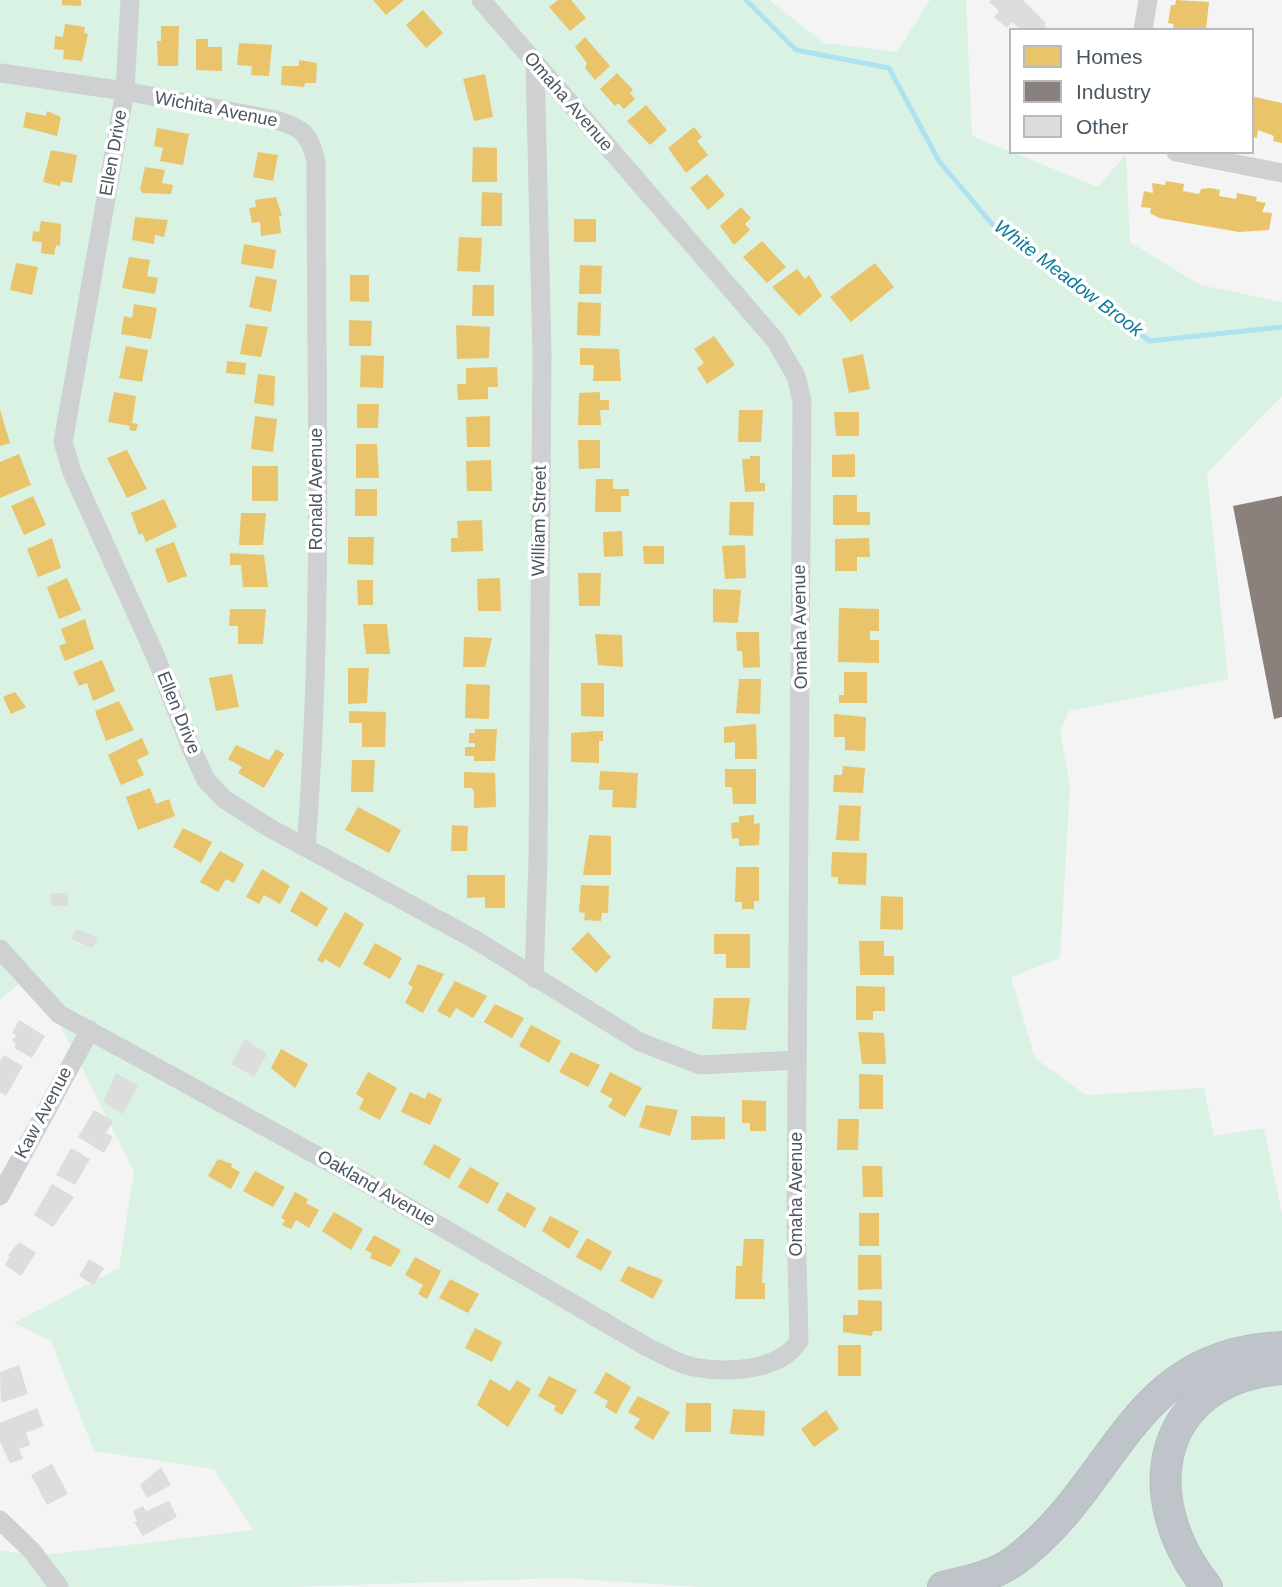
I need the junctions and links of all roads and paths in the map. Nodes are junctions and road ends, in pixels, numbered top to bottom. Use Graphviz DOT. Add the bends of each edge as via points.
graph roads {
  1 [pos="130,0"];
  2 [pos="481,0"];
  3 [pos="1148,0"];
  4 [pos="1143,28"];
  5 [pos="535,63"];
  6 [pos="0,73"];
  7 [pos="125,91"];
  8 [pos="304,134"];
  9 [pos="1186,154"];
  10 [pos="1282,173"];
  11 [pos="306,847"];
  12 [pos="0,949"];
  13 [pos="534,978"];
  14 [pos="90,1030"];
  15 [pos="797,1060"];
  16 [pos="0,1195"];
  17 [pos="1282,1348"];
  18 [pos="778,1360"];
  19 [pos="1282,1369"];
  20 [pos="0,1520"];
  21 [pos="59,1587"];
  22 [pos="943,1587"];
  23 [pos="1207,1587"];
  1 -- 7 [label="street, Ellen Drive"];
  2 -- 5 [label="street, Omaha Avenue"];
  3 -- 4 [label="street"];
  5 -- 13 [label="street, William Street" via="542,355"];
  5 -- 15 [label="street, Omaha Avenue" via="775,340 796,376 802,401"];
  6 -- 7 [label="street, Wichita Avenue"];
  7 -- 8 [label="street, Wichita Avenue" via="276,120 299,127"];
  7 -- 11 [label="street, Ellen Drive" via="63,442 206,780 224,799"];
  8 -- 11 [label="street, Ronald Avenue" via="316,161 317,619"];
  9 -- 10 [label="street"];
  11 -- 13 [label="street, Ellen Drive" via="474,939"];
  12 -- 14 [label="street, Oakland Avenue" via="59,1014"];
  13 -- 15 [label="street, Ellen Drive" via="640,1042 700,1065"];
  14 -- 16 [label="street, Kaw Avenue"];
  14 -- 18 [label="street, Oakland Avenue" via="349,1173 648,1348 691,1366 729,1370"];
  15 -- 18 [label="street, Omaha Avenue" via="799,1341"];
  17 -- 22 [label="highway" via="1257,1348 1223,1357 1171,1383 1033,1546 1002,1568"];
  19 -- 23 [label="highway" via="1243,1374 1225,1383 1187,1413 1169,1444 1163,1481 1168,1515 1190,1566"];
  20 -- 21 [label="street" via="32,1551"];
}
